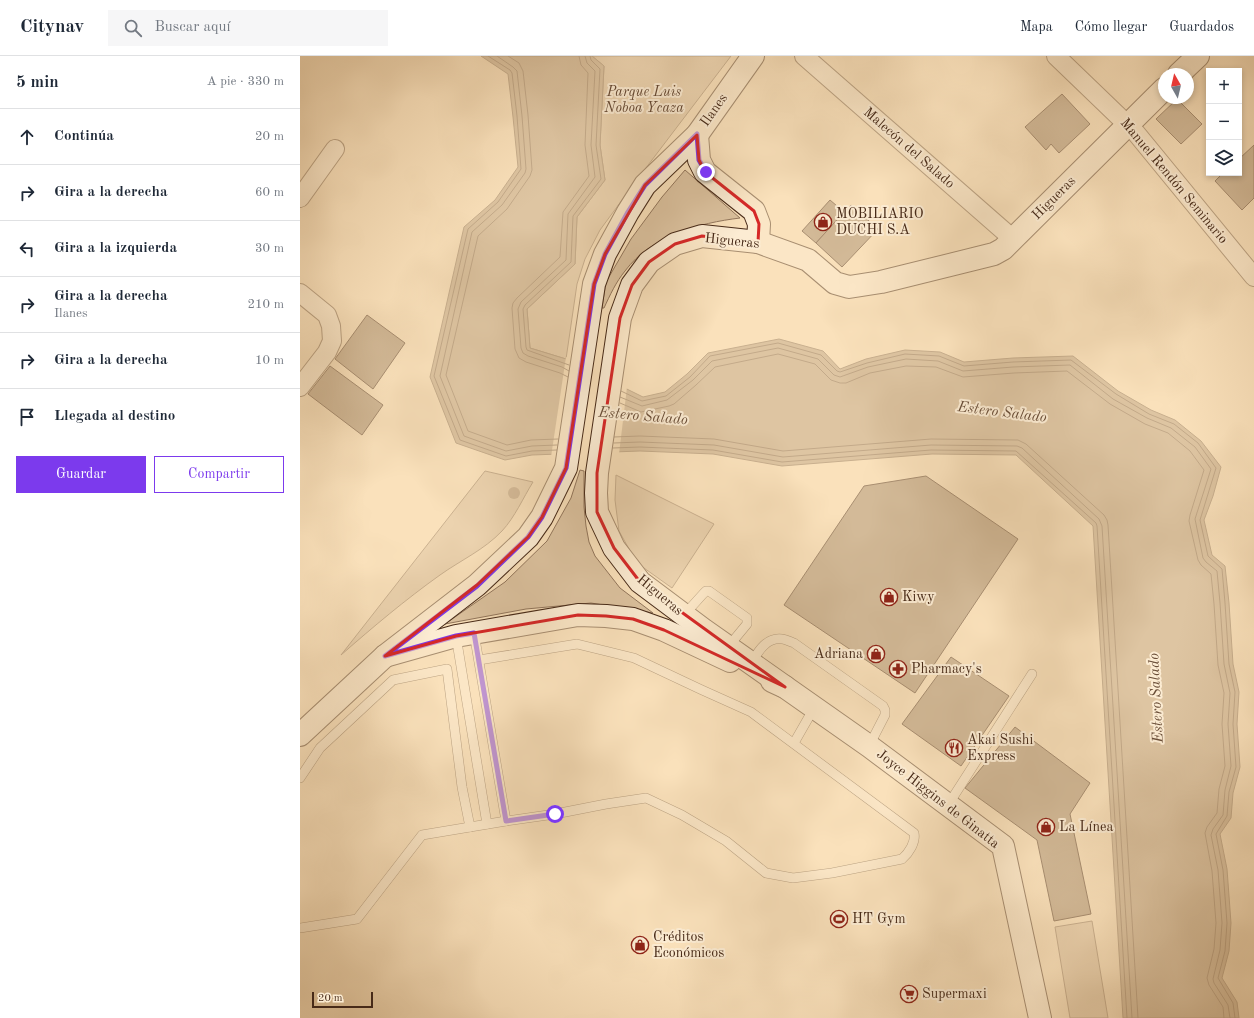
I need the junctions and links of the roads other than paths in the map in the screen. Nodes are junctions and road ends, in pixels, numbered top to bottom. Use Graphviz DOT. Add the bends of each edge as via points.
graph roads {
  1 [pos="752,56"];
  2 [pos="804,56"];
  3 [pos="1056,56"];
  4 [pos="1198,56"];
  5 [pos="1185,68"];
  6 [pos="1158,95"];
  7 [pos="1128,124"];
  8 [pos="697,134"];
  9 [pos="335,149"];
  10 [pos="300,198"];
  11 [pos="1013,240"];
  12 [pos="758,242"];
  13 [pos="1254,277"];
  14 [pos="300,293"];
  15 [pos="300,387"];
  16 [pos="684,615"];
  17 [pos="465,634"];
  18 [pos="728,647"];
  19 [pos="385,656"];
  20 [pos="479,660"];
  21 [pos="750,663"];
  22 [pos="462,665"];
  23 [pos="447,669"];
  24 [pos="1032,674"];
  25 [pos="785,687"];
  26 [pos="814,708"];
  27 [pos="300,734"];
  28 [pos="794,743"];
  29 [pos="869,746"];
  30 [pos="300,778"];
  31 [pos="948,805"];
  32 [pos="506,821"];
  33 [pos="487,824"];
  34 [pos="470,827"];
  35 [pos="300,928"];
  36 [pos="1040,1018"];
  1 -- 8 [label="street, Ilanes"];
  2 -- 11 [label="street, Malecón del Salado"];
  3 -- 7 [label="street, Manuel Rendón Seminario"];
  4 -- 5 [label="street"];
  6 -- 7 [label="street, Higueras"];
  7 -- 11 [label="street, Higueras"];
  7 -- 13 [label="street, Manuel Rendón Seminario"];
  8 -- 12 [label="street" via="699,160 706,172 754,211 759,224"];
  8 -- 19 [label="street, Ilanes" via="645,185 605,254 594,284 566,468 542,517 528,537 477,586"];
  9 -- 10 [label="street"];
  11 -- 12 [label="street, Higueras" via="994,254 881,282 849,287 835,284 808,260"];
  12 -- 16 [label="street, Higueras" via="702,236 675,244 649,262 632,285 620,318 597,473 597,512 614,548 640,582"];
  14 -- 15 [label="street" via="327,316 332,341 327,352"];
  16 -- 18 [label="street, Higueras"];
  16 -- 18 [label="lane" via="706,591 709,591 747,618 747,624"];
  17 -- 19 [label="street"];
  17 -- 20 [label="lane"];
  17 -- 22 [label="lane"];
  17 -- 25 [label="street" via="578,615 633,620 664,630"];
  18 -- 21 [label="street, Higueras"];
  19 -- 27 [label="street, Ilanes"];
  20 -- 28 [label="lane" via="577,644 634,658 751,712"];
  20 -- 32 [label="lane"];
  21 -- 25 [label="street, Higueras"];
  21 -- 29 [label="lane" via="769,641 781,638 794,643 883,706 885,715"];
  22 -- 23 [label="lane"];
  22 -- 33 [label="lane"];
  23 -- 30 [label="lane" via="393,680 320,748"];
  23 -- 34 [label="lane" via="462,787"];
  24 -- 31 [label="lane"];
  25 -- 26 [label="street, Joyce Higgins de Ginatta"];
  26 -- 28 [label="lane"];
  26 -- 29 [label="street, Joyce Higgins de Ginatta"];
  28 -- 32 [label="lane" via="914,833 916,838 908,854 902,859 832,873 794,878 766,873 726,841 682,815 646,798"];
  29 -- 31 [label="street, Joyce Higgins de Ginatta"];
  31 -- 36 [label="street, Joyce Higgins de Ginatta" via="1003,846"];
  32 -- 33 [label="lane"];
  33 -- 34 [label="lane"];
  34 -- 35 [label="lane" via="422,835 357,919"];
}
